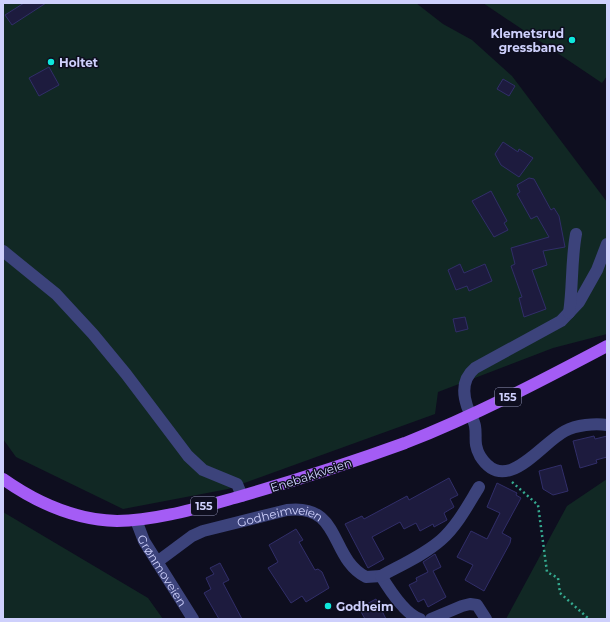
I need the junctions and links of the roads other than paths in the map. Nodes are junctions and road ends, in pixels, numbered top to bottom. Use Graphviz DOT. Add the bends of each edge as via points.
graph roads {
  1 [pos="576,234"];
  2 [pos="607,244"];
  3 [pos="3,251"];
  4 [pos="568,314"];
  5 [pos="607,346"];
  6 [pos="470,414"];
  7 [pos="607,425"];
  8 [pos="3,479"];
  9 [pos="479,487"];
  10 [pos="242,496"];
  11 [pos="136,520"];
  12 [pos="157,562"];
  13 [pos="381,576"];
  14 [pos="193,619"];
  15 [pos="420,619"];
  16 [pos="432,619"];
  17 [pos="486,619"];
  1 -- 4 [label="street" via="572,256 572,298"];
  2 -- 4 [label="street" via="597,270 579,302"];
  3 -- 10 [label="street" via="51,289 93,334 188,456 203,470 237,484"];
  4 -- 6 [label="street" via="556,324 487,361 467,375 463,393"];
  5 -- 6 [label="main road, Enebakkveien / 155"];
  6 -- 7 [label="street" via="475,426 474,439 480,455 489,466 500,472 510,471 528,460 565,431 582,426"];
  6 -- 10 [label="main road, Enebakkveien / 155" via="372,455"];
  8 -- 11 [label="main road, Enebakkveien / 155" via="48,506 75,515 104,520"];
  9 -- 13 [label="street" via="467,508 443,539"];
  10 -- 11 [label="main road, Enebakkveien / 155"];
  11 -- 12 [label="street, Grønmoveien" via="139,531"];
  12 -- 13 [label="street, Godheimveien" via="185,540 203,531 301,508 311,510 327,523 348,561 359,574 366,577"];
  12 -- 14 [label="street, Grønmoveien"];
  13 -- 15 [label="street" via="400,602 413,616"];
  16 -- 17 [label="street" via="470,604 477,605"];
}
